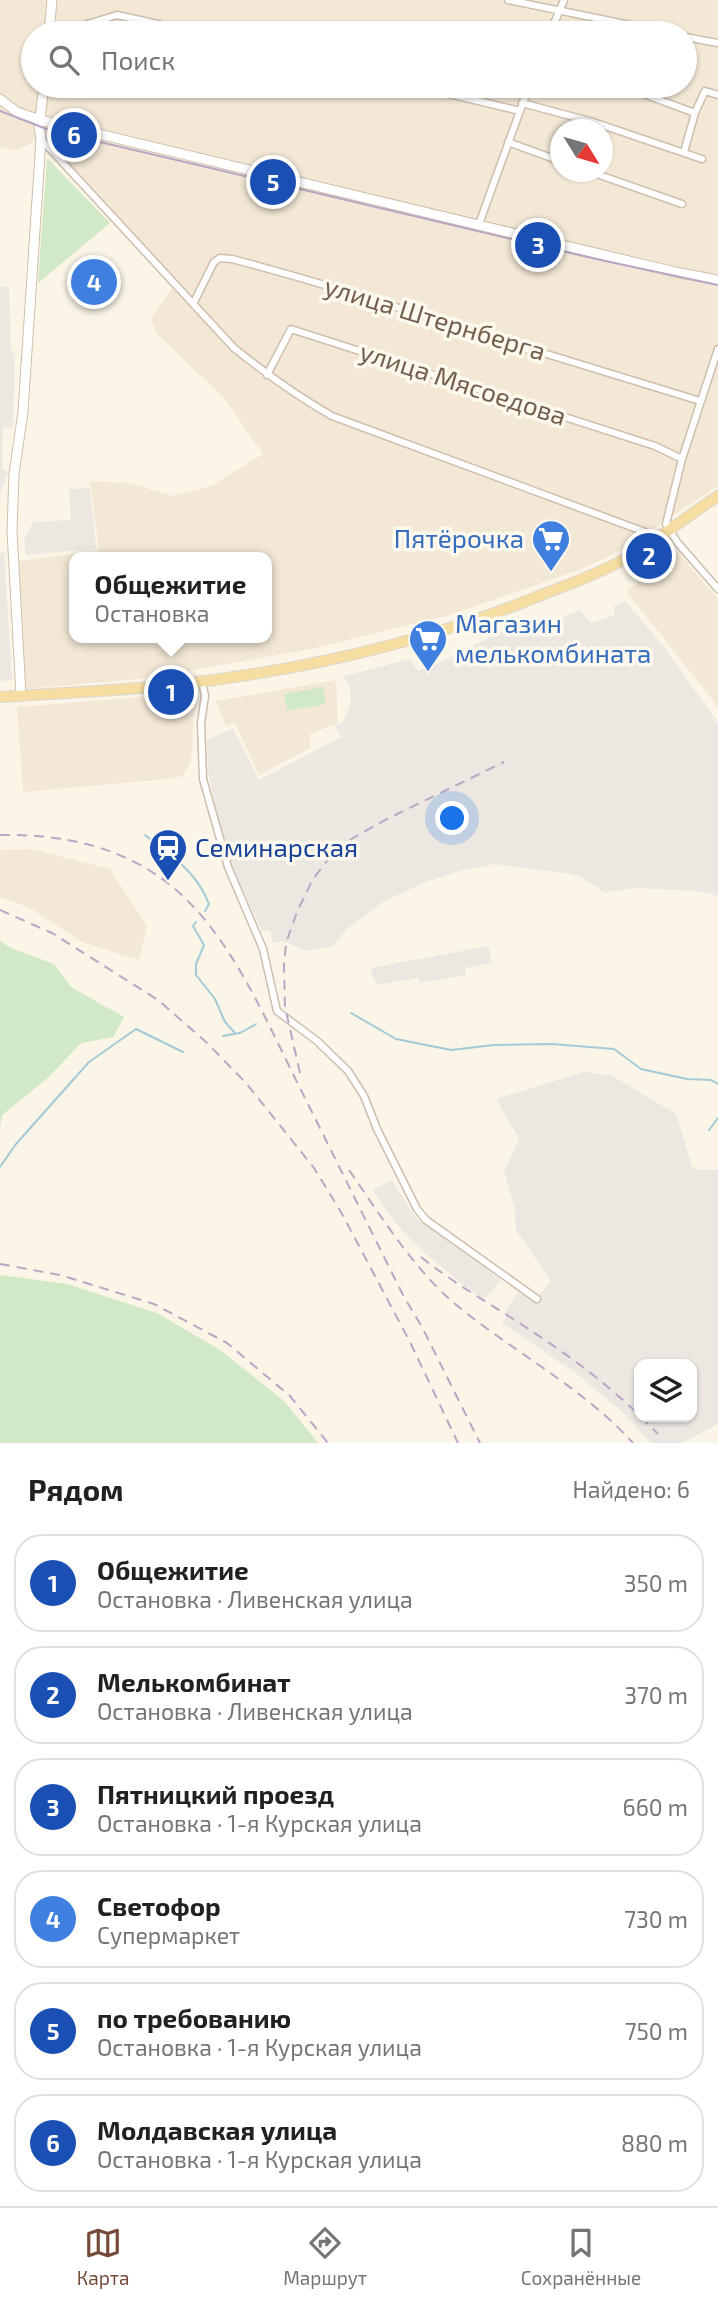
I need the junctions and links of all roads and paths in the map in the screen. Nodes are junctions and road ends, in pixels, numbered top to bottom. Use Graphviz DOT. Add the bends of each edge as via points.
graph roads {
  1 [pos="52,0"];
  2 [pos="508,0"];
  3 [pos="564,0"];
  4 [pos="560,10"];
  5 [pos="50,21"];
  6 [pos="97,21"];
  7 [pos="144,21"];
  8 [pos="555,21"];
  9 [pos="612,21"];
  10 [pos="697,39"];
  11 [pos="718,43"];
  12 [pos="718,95"];
  13 [pos="43,98"];
  14 [pos="476,98"];
  15 [pos="524,98"];
  16 [pos="654,98"];
  17 [pos="0,99"];
  18 [pos="521,107"];
  19 [pos="695,113"];
  20 [pos="40,120"];
  21 [pos="41,139"];
  22 [pos="509,142"];
  23 [pos="684,152"];
  24 [pos="550,157"];
  25 [pos="702,159"];
  26 [pos="613,180"];
  27 [pos="682,204"];
  28 [pos="479,225"];
  29 [pos="718,280"];
  30 [pos="194,302"];
  31 [pos="718,349"];
  32 [pos="267,375"];
  33 [pos="699,401"];
  34 [pos="682,459"];
  35 [pos="718,496"];
  36 [pos="669,531"];
  37 [pos="655,540"];
  38 [pos="718,589"];
  39 [pos="202,681"];
  40 [pos="21,695"];
  41 [pos="0,697"];
  42 [pos="537,1299"];
  1 -- 5 [label="street"];
  2 -- 4 [label="street"];
  3 -- 4 [label="street"];
  4 -- 8 [label="street"];
  4 -- 9 [label="street"];
  6 -- 7 [label="street" via="117,15"];
  10 -- 11 [label="street"];
  12 -- 19 [label="street" via="705,90"];
  13 -- 20 [label="street"];
  14 -- 18 [label="street"];
  15 -- 18 [label="street"];
  16 -- 19 [label="street"];
  17 -- 20 [label="street"];
  18 -- 22 [label="street"];
  18 -- 23 [label="street" via="593,122"];
  19 -- 23 [label="street"];
  20 -- 21 [label="street"];
  20 -- 28 [label="street"];
  21 -- 30 [label="street"];
  21 -- 40 [label="street" via="23,412 14,474 12,531"];
  22 -- 24 [label="street"];
  22 -- 28 [label="street"];
  23 -- 25 [label="street"];
  26 -- 27 [label="street"];
  28 -- 29 [label="street"];
  30 -- 32 [label="street" via="234,348"];
  30 -- 33 [label="street, улица Штернберга" via="214,261 232,260 340,289 511,348 537,351"];
  31 -- 33 [label="street"];
  32 -- 34 [label="street, улица Мясоедова" via="291,329 655,446"];
  32 -- 37 [label="street" via="332,416 645,532"];
  33 -- 34 [label="street"];
  34 -- 36 [label="street" via="666,516"];
  35 -- 36 [label="main road"];
  36 -- 37 [label="main road"];
  36 -- 38 [label="street"];
  37 -- 39 [label="main road" via="602,570 483,619 340,658"];
  39 -- 40 [label="main road"];
  39 -- 42 [label="street" via="203,779 228,867 263,949 277,1011 348,1071 417,1209 434,1227"];
  40 -- 41 [label="main road"];
}
